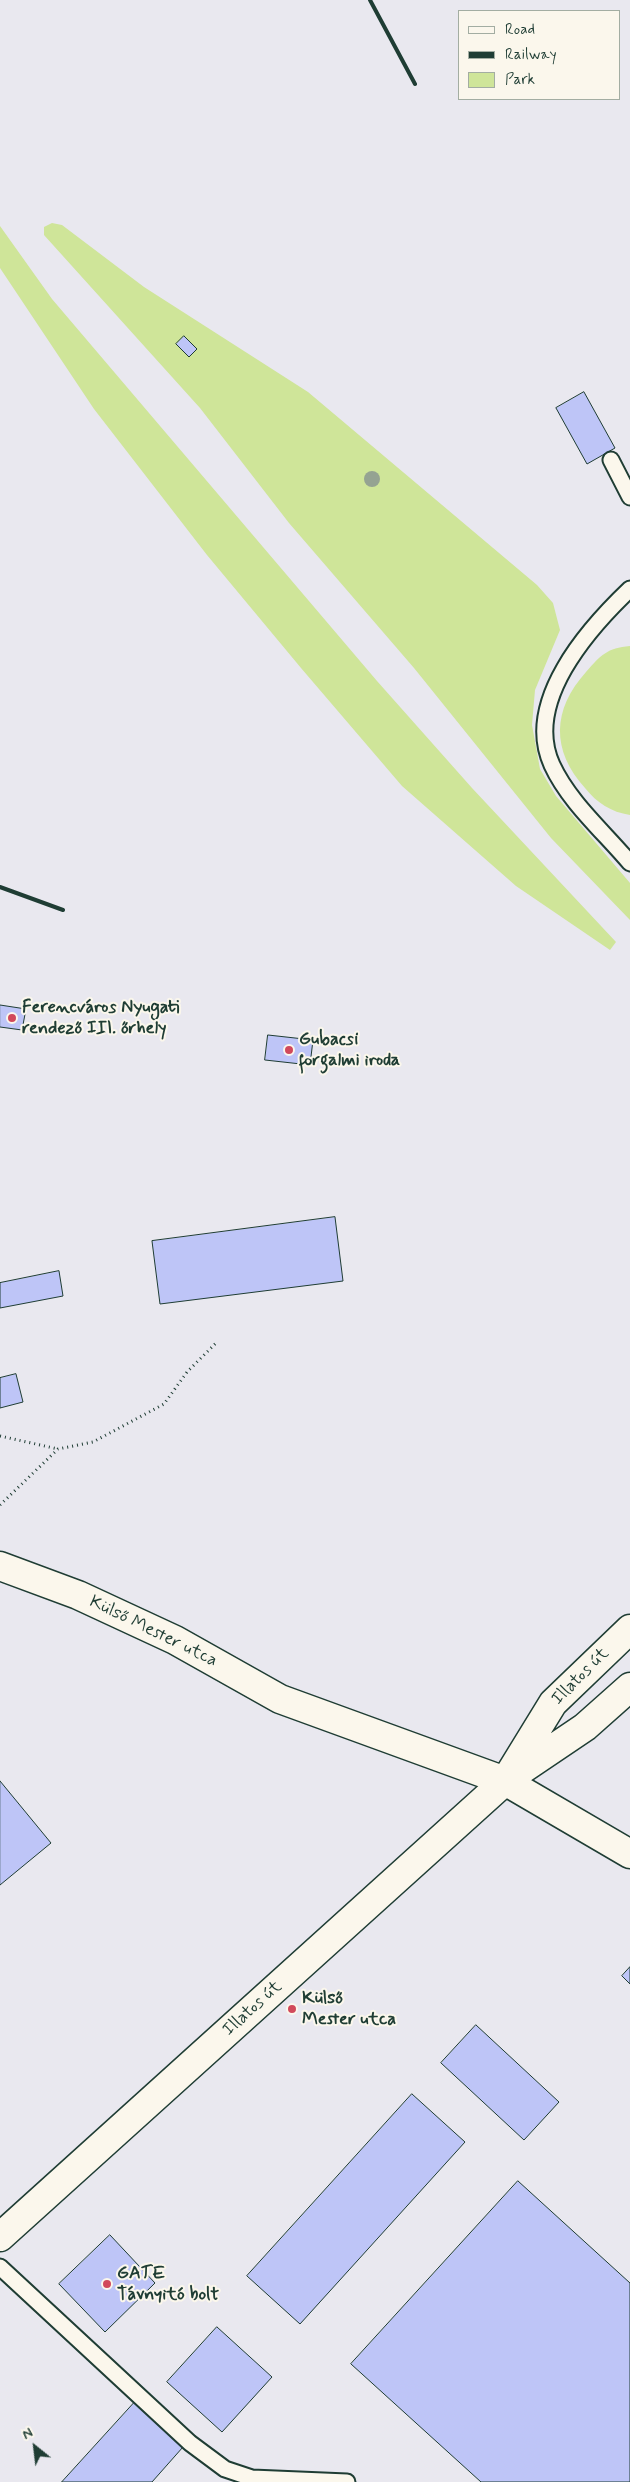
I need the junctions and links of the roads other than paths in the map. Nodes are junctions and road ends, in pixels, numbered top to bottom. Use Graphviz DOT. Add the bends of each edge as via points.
graph roads {
  1 [pos="611,460"];
  2 [pos="630,497"];
  3 [pos="630,588"];
  4 [pos="629,859"];
  5 [pos="0,1566"];
  6 [pos="630,1629"];
  7 [pos="630,1687"];
  8 [pos="505,1781"];
  9 [pos="630,1854"];
  10 [pos="0,2236"];
  11 [pos="0,2268"];
  12 [pos="347,2482"];
  1 -- 2 [label="lane"];
  3 -- 4 [label="lane" via="570,658 554,688 544,740 552,765 566,789"];
  5 -- 8 [label="street, Külső Mester utca" via="78,1595 175,1640 280,1699"];
  6 -- 8 [label="street, Illatos út" via="553,1703"];
  7 -- 8 [label="street, Illatos út" via="585,1727"];
  8 -- 9 [label="street, Külső Mester utca"];
  8 -- 10 [label="street, Illatos út"];
  11 -- 12 [label="lane" via="185,2438 225,2468 252,2478"];
}
